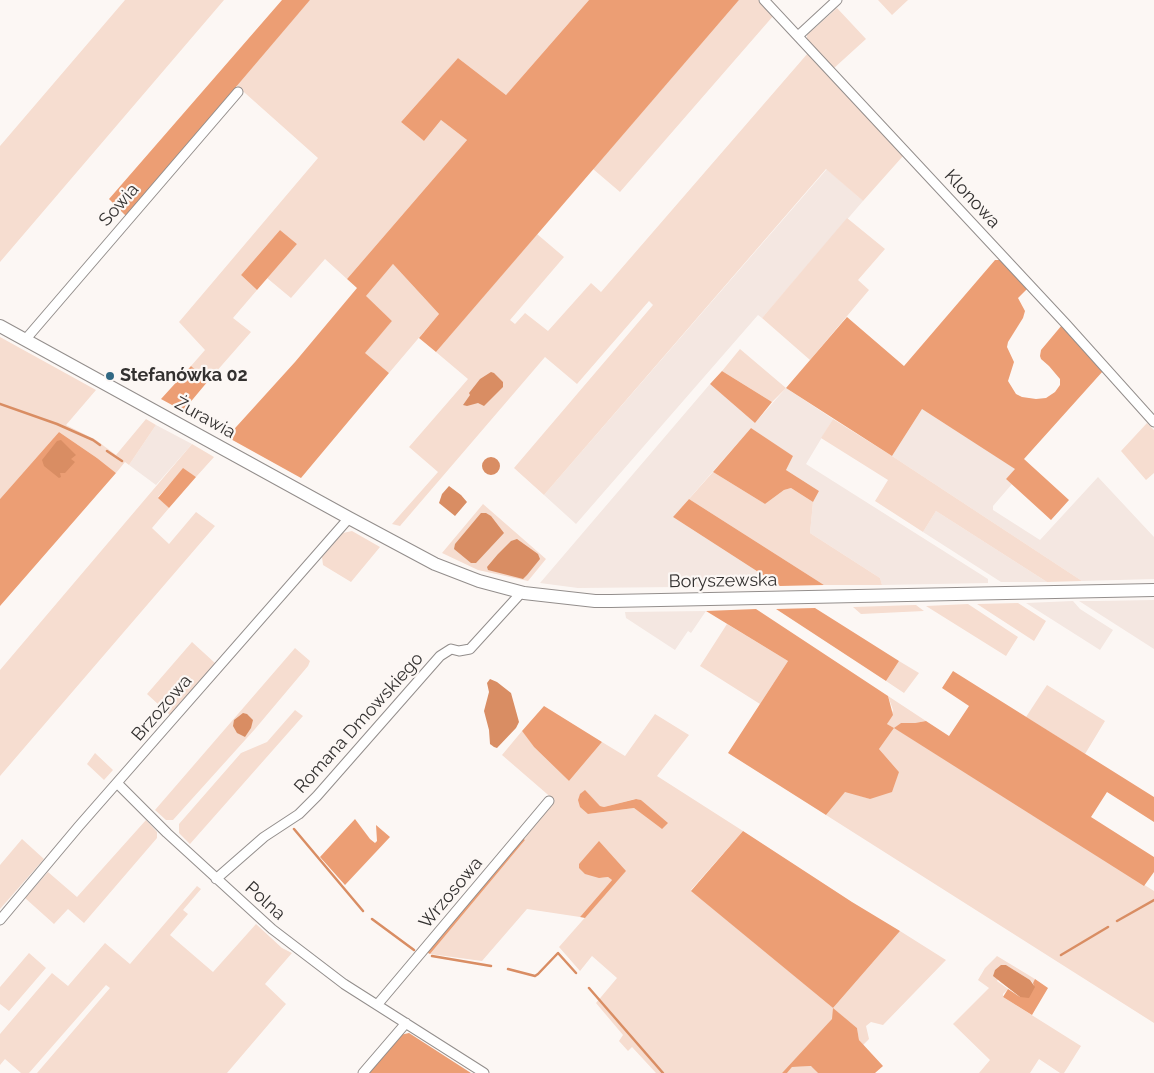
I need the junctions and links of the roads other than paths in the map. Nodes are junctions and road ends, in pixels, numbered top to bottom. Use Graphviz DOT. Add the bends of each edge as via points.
graph roads {
  1 [pos="764,0"];
  2 [pos="837,0"];
  3 [pos="798,36"];
  4 [pos="238,92"];
  5 [pos="0,326"];
  6 [pos="25,340"];
  7 [pos="1154,422"];
  8 [pos="314,499"];
  9 [pos="348,518"];
  10 [pos="1154,590"];
  11 [pos="521,593"];
  12 [pos="118,784"];
  13 [pos="549,801"];
  14 [pos="216,879"];
  15 [pos="0,920"];
  16 [pos="378,1005"];
  17 [pos="406,1023"];
  18 [pos="363,1073"];
  19 [pos="484,1073"];
  1 -- 3 [label="street, Klonowa"];
  2 -- 3 [label="street"];
  3 -- 7 [label="street, Klonowa"];
  4 -- 6 [label="street, Sowia"];
  5 -- 6 [label="main road, Żurawia"];
  6 -- 8 [label="main road, Żurawia"];
  8 -- 9 [label="main road, Boryszewska"];
  9 -- 11 [label="main road, Boryszewska" via="435,564"];
  9 -- 12 [label="street, Brzozowa"];
  10 -- 11 [label="main road, Boryszewska" via="611,601"];
  11 -- 14 [label="street, Romana Dmowskiego" via="470,649 451,649 440,656 317,796"];
  12 -- 14 [label="street, Polna"];
  12 -- 15 [label="street, Brzozowa"];
  13 -- 16 [label="street, Wrzosowa"];
  14 -- 16 [label="street, Polna" via="314,962"];
  16 -- 17 [label="street, Polna"];
  17 -- 18 [label="street"];
  17 -- 19 [label="street, Polna"];
}
